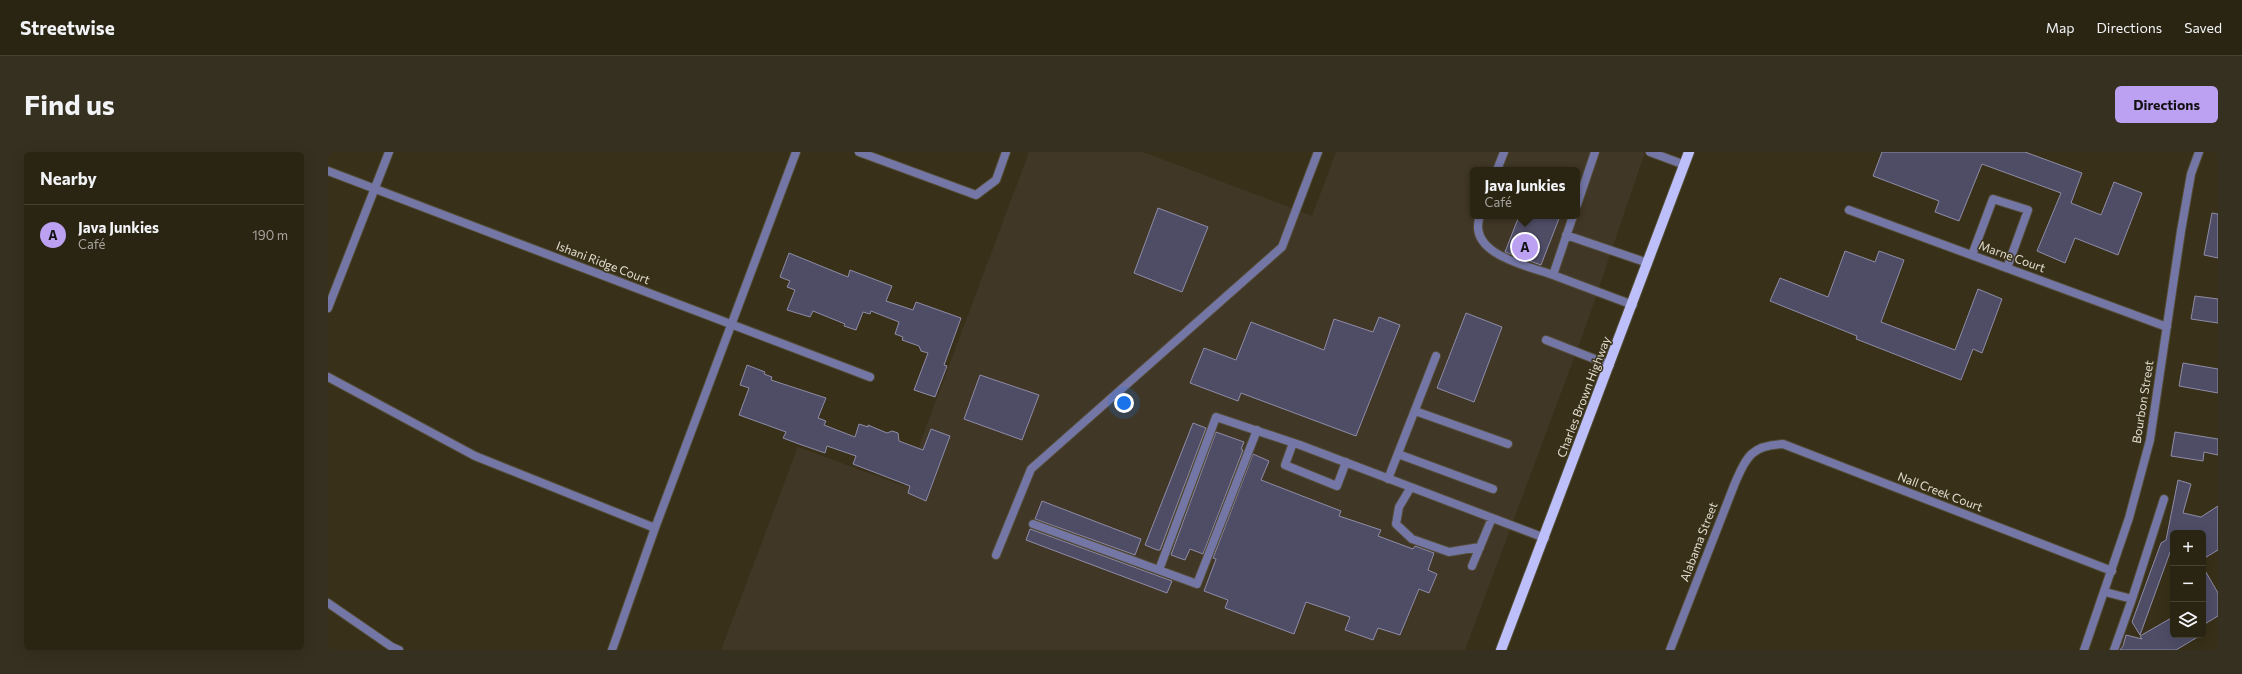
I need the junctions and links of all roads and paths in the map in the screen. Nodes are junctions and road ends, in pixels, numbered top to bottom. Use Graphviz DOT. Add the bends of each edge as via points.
graph roads {
  1 [pos="389,152"];
  2 [pos="796,152"];
  3 [pos="859,152"];
  4 [pos="1006,152"];
  5 [pos="1318,152"];
  6 [pos="1504,152"];
  7 [pos="1595,152"];
  8 [pos="1650,152"];
  9 [pos="1690,152"];
  10 [pos="2199,152"];
  11 [pos="1685,165"];
  12 [pos="1498,167"];
  13 [pos="328,170"];
  14 [pos="375,188"];
  15 [pos="1580,196"];
  16 [pos="1849,210"];
  17 [pos="1479,219"];
  18 [pos="1572,219"];
  19 [pos="1566,235"];
  20 [pos="1972,255"];
  21 [pos="1648,263"];
  22 [pos="2007,268"];
  23 [pos="1552,275"];
  24 [pos="1633,305"];
  25 [pos="328,308"];
  26 [pos="730,324"];
  27 [pos="2167,327"];
  28 [pos="1546,340"];
  29 [pos="1436,356"];
  30 [pos="1610,365"];
  31 [pos="328,377"];
  32 [pos="870,377"];
  33 [pos="1415,411"];
  34 [pos="1257,430"];
  35 [pos="1293,443"];
  36 [pos="1508,444"];
  37 [pos="1759,448"];
  38 [pos="1398,454"];
  39 [pos="1346,462"];
  40 [pos="1388,479"];
  41 [pos="1411,487"];
  42 [pos="1492,489"];
  43 [pos="2164,499"];
  44 [pos="1492,518"];
  45 [pos="1033,524"];
  46 [pos="655,528"];
  47 [pos="1545,538"];
  48 [pos="1480,547"];
  49 [pos="996,555"];
  50 [pos="1472,566"];
  51 [pos="1159,570"];
  52 [pos="2112,571"];
  53 [pos="2105,592"];
  54 [pos="2132,599"];
  55 [pos="328,603"];
  56 [pos="400,650"];
  57 [pos="612,650"];
  58 [pos="1501,650"];
  59 [pos="1670,650"];
  60 [pos="2084,650"];
  61 [pos="2114,650"];
  1 -- 14 [label="street"];
  2 -- 26 [label="street"];
  3 -- 4 [label="street" via="976,195 996,180"];
  5 -- 49 [label="street" via="1282,247 1031,469"];
  6 -- 12 [label="street"];
  7 -- 15 [label="street"];
  8 -- 11 [label="street"];
  9 -- 11 [label="main road, Charles Brown Highway"];
  10 -- 27 [label="street, Bourbon Street" via="2191,174 2180,231"];
  11 -- 21 [label="main road, Charles Brown Highway"];
  13 -- 14 [label="street, Ishani Ridge Court"];
  14 -- 25 [label="street"];
  14 -- 26 [label="street, Ishani Ridge Court"];
  16 -- 20 [label="street, Marne Court"];
  17 -- 23 [label="street" via="1481,239 1492,251"];
  18 -- 19 [label="street"];
  19 -- 21 [label="street"];
  19 -- 23 [label="street"];
  20 -- 22 [label="street, Marne Court"];
  20 -- 22 [label="street" via="1994,199 2028,210"];
  21 -- 24 [label="main road, Charles Brown Highway"];
  22 -- 27 [label="street, Marne Court"];
  23 -- 24 [label="street"];
  24 -- 30 [label="main road, Charles Brown Highway"];
  26 -- 32 [label="street, Ishani Ridge Court"];
  26 -- 46 [label="street"];
  27 -- 52 [label="street, Bourbon Street" via="2150,440"];
  28 -- 30 [label="street"];
  29 -- 33 [label="street"];
  30 -- 47 [label="main road, Charles Brown Highway"];
  31 -- 46 [label="street" via="475,456"];
  33 -- 36 [label="street"];
  33 -- 38 [label="street"];
  34 -- 35 [label="street"];
  34 -- 51 [label="street" via="1197,584"];
  34 -- 51 [label="street" via="1216,417"];
  35 -- 39 [label="street"];
  35 -- 39 [label="street" via="1285,465 1337,486"];
  37 -- 52 [label="street, Nall Creek Court" via="1783,444"];
  37 -- 59 [label="street, Alabama Street" via="1745,461 1735,483"];
  38 -- 40 [label="street"];
  38 -- 42 [label="street"];
  39 -- 40 [label="street"];
  40 -- 41 [label="street"];
  41 -- 44 [label="street"];
  41 -- 48 [label="street" via="1399,507 1396,524 1412,539 1449,552"];
  43 -- 54 [label="street"];
  44 -- 47 [label="street"];
  44 -- 48 [label="street"];
  45 -- 51 [label="street"];
  46 -- 57 [label="street"];
  47 -- 58 [label="main road, Charles Brown Highway"];
  48 -- 50 [label="street"];
  52 -- 53 [label="street, Bourbon Street"];
  53 -- 54 [label="street"];
  53 -- 60 [label="street, Bourbon Street"];
  54 -- 61 [label="street"];
  55 -- 56 [label="street"];
}
